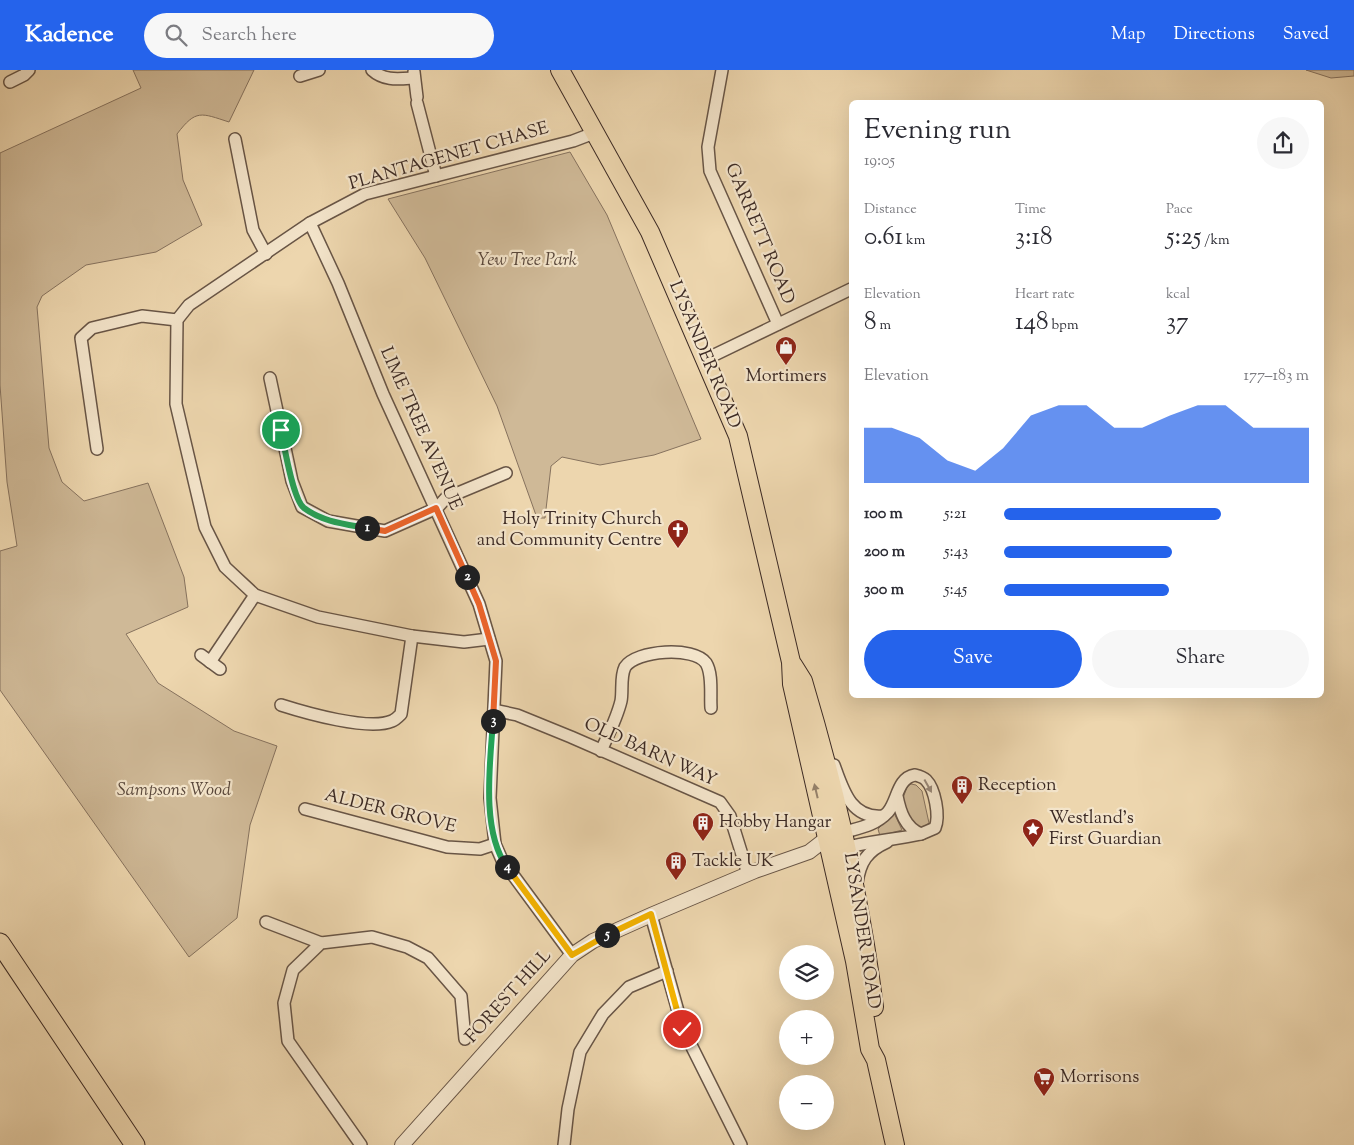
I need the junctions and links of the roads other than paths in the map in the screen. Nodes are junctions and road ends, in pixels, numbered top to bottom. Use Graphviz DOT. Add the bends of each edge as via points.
graph roads {
  1 [pos="318,70"];
  2 [pos="372,70"];
  3 [pos="560,70"];
  4 [pos="722,70"];
  5 [pos="413,74"];
  6 [pos="28,76"];
  7 [pos="300,76"];
  8 [pos="10,82"];
  9 [pos="594,133"];
  10 [pos="235,139"];
  11 [pos="436,176"];
  12 [pos="310,223"];
  13 [pos="266,254"];
  14 [pos="849,290"];
  15 [pos="177,320"];
  16 [pos="778,324"];
  17 [pos="706,359"];
  18 [pos="270,378"];
  19 [pos="97,449"];
  20 [pos="506,473"];
  21 [pos="436,508"];
  22 [pos="255,595"];
  23 [pos="412,636"];
  24 [pos="489,639"];
  25 [pos="210,662"];
  26 [pos="791,662"];
  27 [pos="710,695"];
  28 [pos="698,696"];
  29 [pos="281,705"];
  30 [pos="711,708"];
  31 [pos="494,710"];
  32 [pos="813,715"];
  33 [pos="602,751"];
  34 [pos="897,796"];
  35 [pos="305,809"];
  36 [pos="883,816"];
  37 [pos="921,834"];
  38 [pos="890,840"];
  39 [pos="837,842"];
  40 [pos="495,844"];
  41 [pos="748,874"];
  42 [pos="856,893"];
  43 [pos="651,914"];
  44 [pos="266,922"];
  45 [pos="0,943"];
  46 [pos="320,943"];
  47 [pos="572,955"];
  48 [pos="667,971"];
  49 [pos="465,1039"];
  50 [pos="876,1060"];
  51 [pos="135,1145"];
  52 [pos="361,1145"];
  53 [pos="402,1145"];
  54 [pos="564,1145"];
  55 [pos="741,1145"];
  56 [pos="895,1145"];
  1 -- 7 [label="street"];
  2 -- 5 [label="street" via="378,76 394,80"];
  3 -- 9 [label="main road, LYSANDER ROAD"];
  4 -- 16 [label="street, GARRETT ROAD" via="708,147 710,171"];
  5 -- 11 [label="street"];
  6 -- 8 [label="street"];
  9 -- 11 [label="street, PLANTAGENET CHASE"];
  9 -- 17 [label="main road, LYSANDER ROAD" via="650,232"];
  10 -- 13 [label="street" via="253,230"];
  11 -- 12 [label="street, PLANTAGENET CHASE" via="365,194"];
  12 -- 13 [label="street, PLANTAGENET CHASE"];
  12 -- 21 [label="street, LIME TREE AVENUE"];
  13 -- 15 [label="street, PLANTAGENET CHASE" via="189,305"];
  14 -- 16 [label="street"];
  15 -- 19 [label="street" via="142,316 92,328 82,338"];
  15 -- 22 [label="street" via="176,404 205,527 225,567"];
  16 -- 17 [label="street"];
  17 -- 26 [label="main road, LYSANDER ROAD" via="738,436"];
  18 -- 21 [label="street" via="292,481 302,507 328,521 385,531"];
  20 -- 21 [label="street" via="446,498"];
  21 -- 24 [label="street, LIME TREE AVENUE" via="479,604"];
  22 -- 23 [label="street" via="318,617"];
  22 -- 25 [label="street"];
  23 -- 24 [label="street" via="464,642"];
  23 -- 29 [label="street" via="401,714 393,721 380,724 320,717"];
  24 -- 31 [label="street, LIME TREE AVENUE" via="496,661"];
  26 -- 32 [label="main road, LYSANDER ROAD" via="803,681"];
  39 -- 26 [label="main road, LYSANDER ROAD, one-way" via="792,684"];
  27 -- 28 [label="street"];
  27 -- 30 [label="street"];
  27 -- 33 [label="street" via="708,669 700,657 665,652 632,660 623,674 620,703"];
  31 -- 33 [label="street, OLD BARN WAY" via="517,715"];
  31 -- 40 [label="street, LIME TREE AVENUE" via="490,798"];
  32 -- 36 [label="street" via="848,801 867,815"];
  32 -- 39 [label="main road, LYSANDER ROAD"];
  33 -- 41 [label="street, OLD BARN WAY" via="720,802 730,816"];
  34 -- 36 [label="street"];
  34 -- 37 [label="street" via="910,828"];
  34 -- 37 [label="street, one-way" via="902,783 911,775 923,778 930,785 937,824"];
  35 -- 40 [label="street, ALDER GROVE" via="447,847 480,849"];
  36 -- 39 [label="street"];
  37 -- 38 [label="street"];
  38 -- 39 [label="street"];
  38 -- 42 [label="street" via="865,857 859,869"];
  39 -- 41 [label="street, FOREST HILL" via="813,854 809,852"];
  39 -- 42 [label="main road, LYSANDER ROAD"];
  39 -- 50 [label="main road, LYSANDER ROAD" via="870,1049"];
  40 -- 47 [label="street, LIME TREE AVENUE" via="502,860"];
  41 -- 43 [label="street, FOREST HILL"];
  42 -- 50 [label="main road, LYSANDER ROAD" via="879,1046"];
  43 -- 47 [label="street, FOREST HILL" via="593,941"];
  43 -- 48 [label="street"];
  44 -- 46 [label="street"];
  45 -- 51 [label="highway"];
  46 -- 49 [label="street" via="372,937 407,946 428,958 460,996"];
  46 -- 52 [label="street" via="294,970 284,1003 285,1028 288,1041"];
  47 -- 53 [label="street, FOREST HILL"];
  48 -- 54 [label="street" via="630,987 603,1014 580,1052"];
  48 -- 55 [label="street" via="682,1029"];
  50 -- 56 [label="main road, LYSANDER ROAD"];
}
